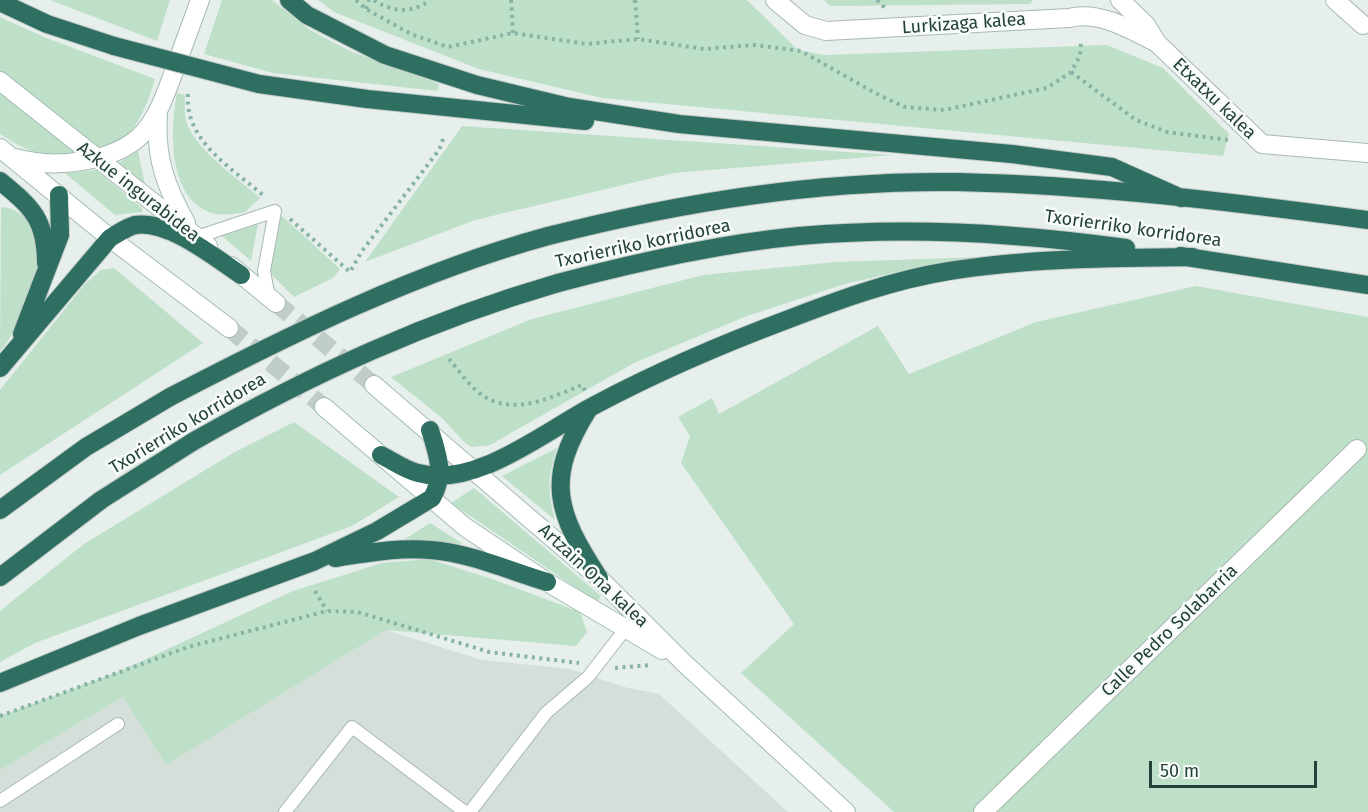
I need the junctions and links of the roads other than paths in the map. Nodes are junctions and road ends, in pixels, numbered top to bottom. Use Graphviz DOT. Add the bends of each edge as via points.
graph roads {
  1 [pos="200,0"];
  2 [pos="289,0"];
  3 [pos="775,0"];
  4 [pos="1120,0"];
  5 [pos="1335,0"];
  6 [pos="0,2"];
  7 [pos="1085,7"];
  8 [pos="1363,26"];
  9 [pos="1156,44"];
  10 [pos="0,81"];
  11 [pos="158,113"];
  12 [pos="679,124"];
  13 [pos="5,153"];
  14 [pos="1368,153"];
  15 [pos="95,159"];
  16 [pos="0,181"];
  17 [pos="59,195"];
  18 [pos="1181,198"];
  19 [pos="1368,220"];
  20 [pos="193,234"];
  21 [pos="110,238"];
  22 [pos="1193,258"];
  23 [pos="46,275"];
  24 [pos="241,275"];
  25 [pos="1368,285"];
  26 [pos="273,301"];
  27 [pos="229,328"];
  28 [pos="15,350"];
  29 [pos="0,368"];
  30 [pos="374,385"];
  31 [pos="324,407"];
  32 [pos="591,407"];
  33 [pos="430,430"];
  34 [pos="1357,449"];
  35 [pos="381,454"];
  36 [pos="475,470"];
  37 [pos="440,475"];
  38 [pos="432,498"];
  39 [pos="0,510"];
  40 [pos="315,561"];
  41 [pos="0,577"];
  42 [pos="599,578"];
  43 [pos="547,582"];
  44 [pos="630,621"];
  45 [pos="0,683"];
  46 [pos="118,724"];
  47 [pos="0,801"];
  48 [pos="285,812"];
  49 [pos="465,812"];
  50 [pos="470,812"];
  51 [pos="846,812"];
  52 [pos="983,812"];
  1 -- 11 [label="main road"];
  2 -- 12 [label="highway" via="307,15 385,55 477,85 569,107"];
  3 -- 7 [label="main road, Lurkizaga kalea" via="805,26 826,31 1069,18"];
  4 -- 9 [label="main road, Etxatxu kalea" via="1146,25"];
  5 -- 8 [label="main road"];
  6 -- 12 [label="highway, bridge" via="47,24 114,46 259,84 617,124"];
  7 -- 9 [label="main road, Lurkizaga kalea"];
  9 -- 14 [label="main road, Etxatxu kalea" via="1262,144"];
  10 -- 15 [label="main road, Azkue ingurabidea"];
  11 -- 15 [label="main road" via="136,141"];
  11 -- 20 [label="main road" via="156,141 160,165 167,188"];
  12 -- 18 [label="highway" via="1012,154 1112,167"];
  13 -- 15 [label="main road" via="48,164"];
  13 -- 17 [label="main road"];
  15 -- 20 [label="main road, Azkue ingurabidea"];
  16 -- 23 [label="highway" via="33,209 42,225"];
  17 -- 21 [label="main road"];
  17 -- 23 [label="highway" via="60,235"];
  18 -- 19 [label="highway, Txorierriko korridorea"];
  18 -- 39 [label="highway, Txorierriko korridorea, bridge" via="955,182 863,185 694,203 548,236 497,250 314,325 170,397 86,447"];
  20 -- 24 [label="main road, Azkue ingurabidea"];
  20 -- 26 [label="lane" via="275,211 264,271"];
  21 -- 24 [label="highway" via="133,225 157,227 173,232"];
  21 -- 27 [label="main road"];
  21 -- 28 [label="highway"];
  22 -- 25 [label="highway, Txorierriko korridorea"];
  22 -- 32 [label="highway" via="1055,261 950,271 902,281 849,296 710,349"];
  22 -- 41 [label="highway, Txorierriko korridorea, bridge" via="1055,239 866,233 800,236 703,249 558,283 463,313 314,375 194,441 101,500"];
  23 -- 28 [label="highway"];
  24 -- 26 [label="main road, Azkue ingurabidea"];
  28 -- 29 [label="highway"];
  30 -- 33 [label="main road"];
  31 -- 35 [label="main road"];
  32 -- 36 [label="highway"];
  32 -- 42 [label="highway" via="564,456 560,483 563,510 572,536"];
  33 -- 36 [label="main road"];
  33 -- 37 [label="highway"];
  34 -- 52 [label="main road, Calle Pedro Solabarria"];
  35 -- 37 [label="highway" via="418,473"];
  35 -- 38 [label="main road"];
  36 -- 37 [label="highway"];
  36 -- 42 [label="main road, Artzain Ona kalea"];
  37 -- 38 [label="highway"];
  38 -- 40 [label="highway"];
  38 -- 43 [label="main road" via="465,527"];
  40 -- 43 [label="highway" via="387,550 432,550"];
  40 -- 45 [label="highway"];
  42 -- 44 [label="main road, Artzain Ona kalea"];
  43 -- 44 [label="main road, Artzain Ona kalea"];
  44 -- 50 [label="lane" via="595,667 546,713"];
  44 -- 51 [label="main road, Artzain Ona kalea" via="684,663"];
  46 -- 47 [label="lane"];
  48 -- 49 [label="lane" via="352,727"];
}
